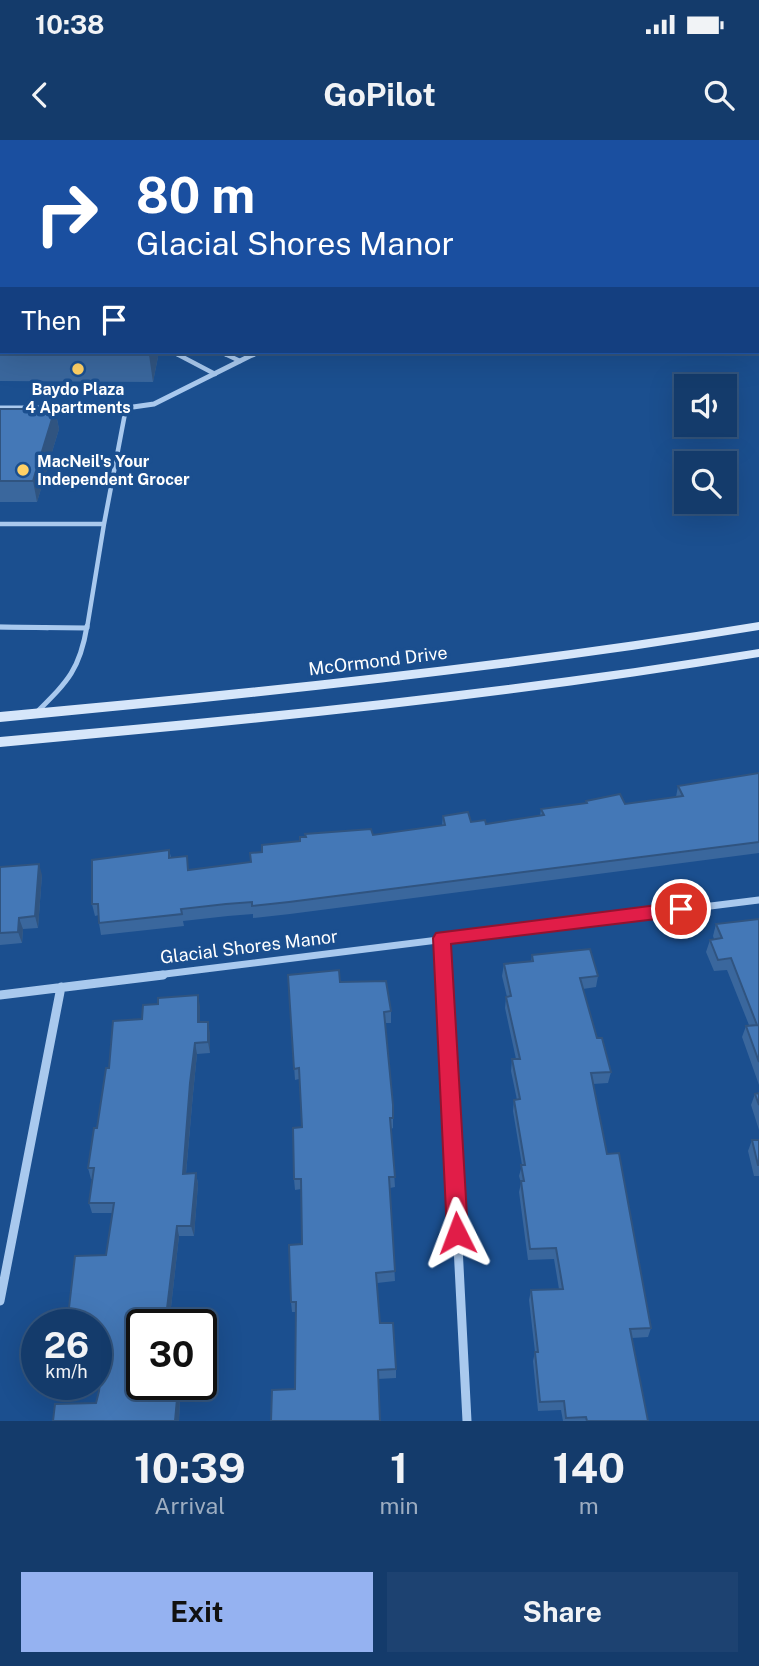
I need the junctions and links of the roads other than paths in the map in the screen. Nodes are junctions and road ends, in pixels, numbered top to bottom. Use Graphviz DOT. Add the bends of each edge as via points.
graph roads {
  1 [pos="177,354"];
  2 [pos="225,354"];
  3 [pos="254,354"];
  4 [pos="240,361"];
  5 [pos="215,374"];
  6 [pos="0,408"];
  7 [pos="126,408"];
  8 [pos="0,524"];
  9 [pos="104,524"];
  10 [pos="759,626"];
  11 [pos="0,627"];
  12 [pos="87,628"];
  13 [pos="759,653"];
  14 [pos="36,713"];
  15 [pos="0,717"];
  16 [pos="0,742"];
  17 [pos="759,900"];
  18 [pos="442,938"];
  19 [pos="61,988"];
  20 [pos="0,995"];
  21 [pos="0,1301"];
  22 [pos="467,1421"];
  1 -- 5 [label="lane"];
  2 -- 4 [label="lane"];
  3 -- 4 [label="street"];
  4 -- 5 [label="street"];
  5 -- 7 [label="street" via="154,404"];
  6 -- 7 [label="street"];
  7 -- 9 [label="lane"];
  8 -- 9 [label="lane"];
  9 -- 12 [label="lane"];
  10 -- 14 [label="main road, McOrmond Drive" via="271,692"];
  11 -- 12 [label="lane"];
  12 -- 14 [label="lane" via="82,657"];
  13 -- 16 [label="main road" via="338,711"];
  14 -- 15 [label="main road, McOrmond Drive"];
  17 -- 18 [label="street, Glacial Shores Manor"];
  18 -- 19 [label="street, Glacial Shores Manor"];
  18 -- 22 [label="street"];
  19 -- 20 [label="street, Glacial Shores Manor"];
  19 -- 21 [label="street"];
}
